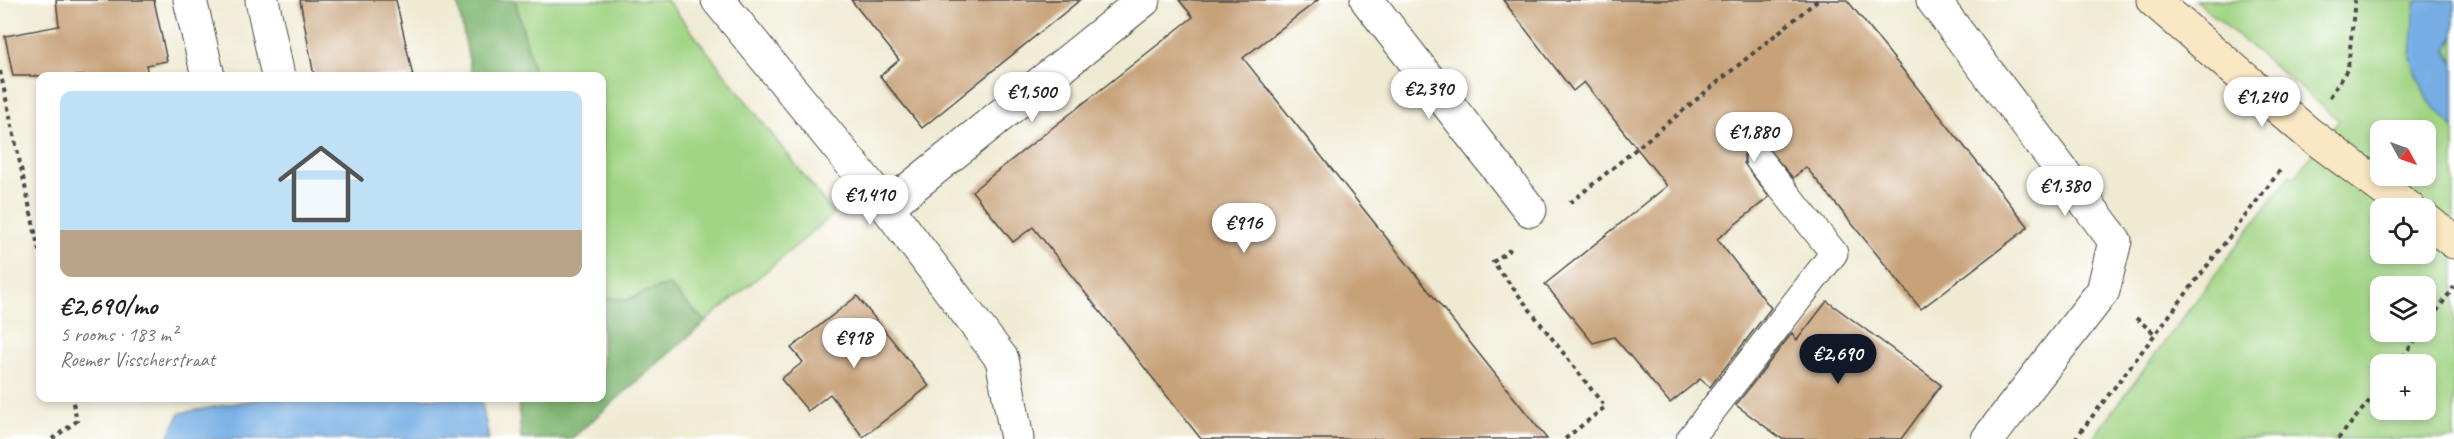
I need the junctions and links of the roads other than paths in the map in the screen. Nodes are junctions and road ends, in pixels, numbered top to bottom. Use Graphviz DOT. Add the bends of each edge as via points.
graph roads {
  1 [pos="190,0"];
  2 [pos="262,0"];
  3 [pos="718,0"];
  4 [pos="1144,0"];
  5 [pos="1367,0"];
  6 [pos="1933,0"];
  7 [pos="2153,0"];
  8 [pos="207,72"];
  9 [pos="277,72"];
  10 [pos="1759,160"];
  11 [pos="2395,198"];
  12 [pos="887,207"];
  13 [pos="1537,217"];
  14 [pos="2436,228"];
  15 [pos="2454,242"];
  16 [pos="1017,439"];
  17 [pos="1690,439"];
  18 [pos="1988,439"];
  1 -- 8 [label="street"];
  2 -- 9 [label="street"];
  3 -- 12 [label="street"];
  4 -- 12 [label="street"];
  5 -- 13 [label="street"];
  6 -- 18 [label="street" via="2115,241 2103,291"];
  7 -- 11 [label="street" via="2308,134"];
  10 -- 17 [label="lane" via="1834,253"];
  12 -- 16 [label="street" via="1002,359"];
  14 -- 15 [label="street"];
}
